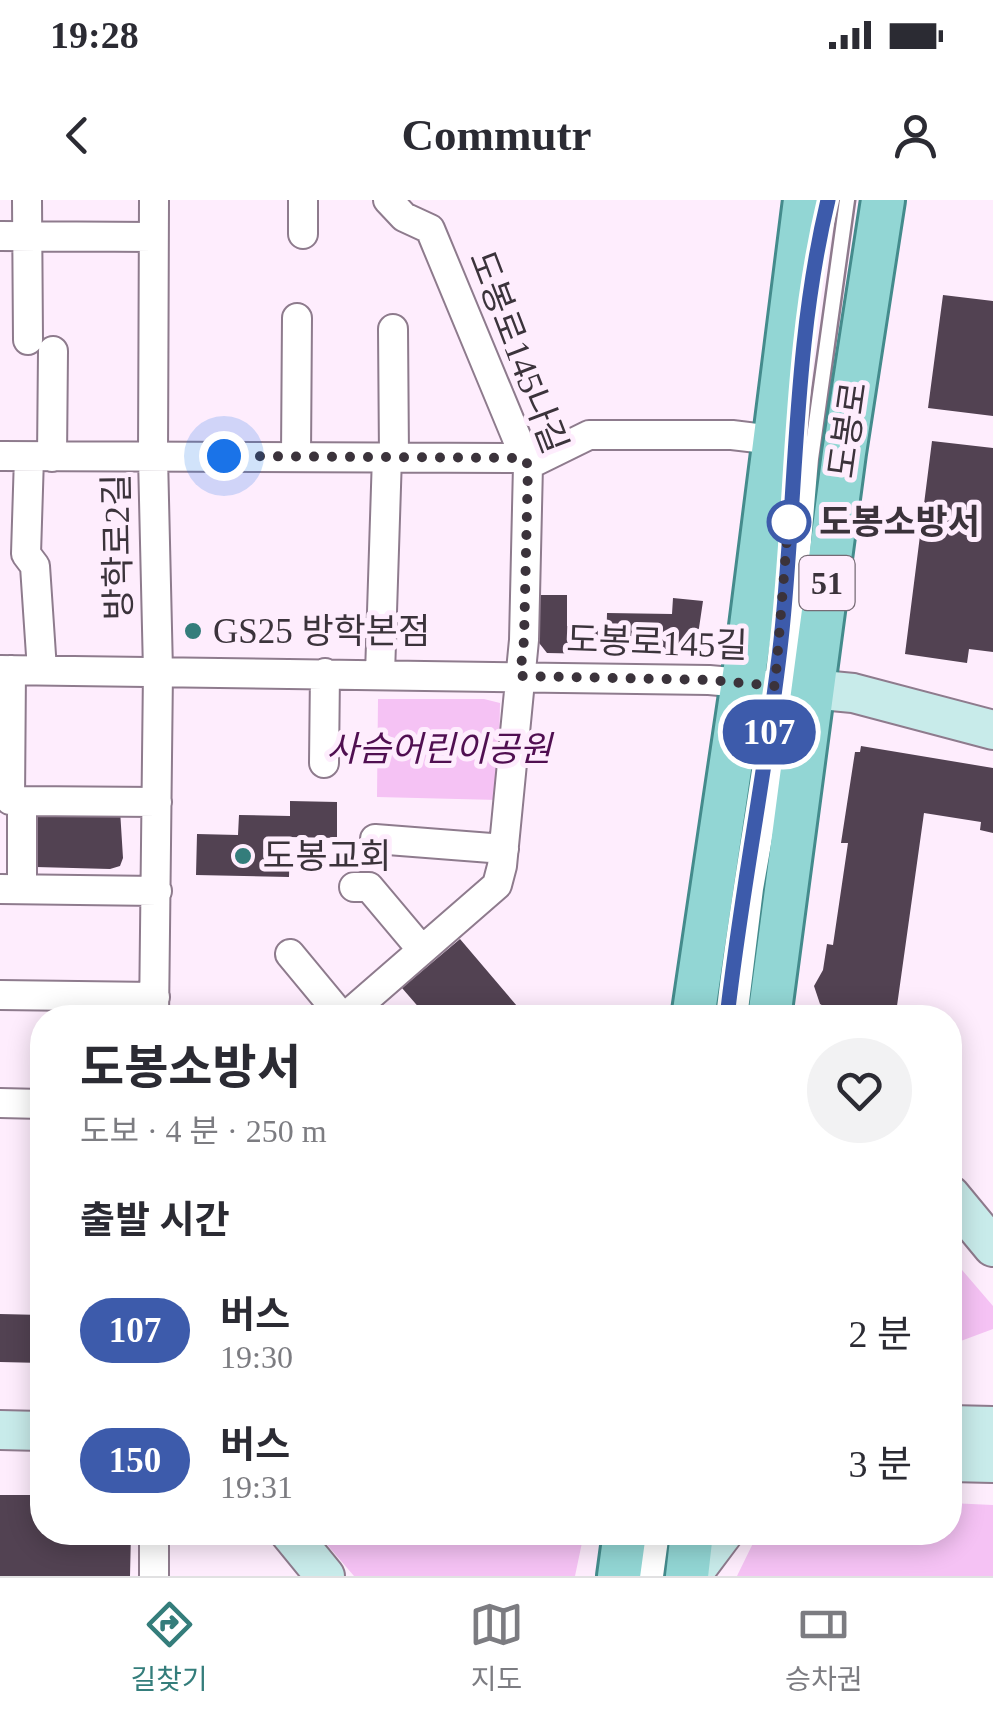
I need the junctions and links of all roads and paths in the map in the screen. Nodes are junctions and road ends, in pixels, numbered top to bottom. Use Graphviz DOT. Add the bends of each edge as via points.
graph roads {
  1 [pos="27,200"];
  2 [pos="154,200"];
  3 [pos="303,200"];
  4 [pos="388,200"];
  5 [pos="430,200"];
  6 [pos="805,200"];
  7 [pos="828,200"];
  8 [pos="847,200"];
  9 [pos="882,200"];
  10 [pos="430,229"];
  11 [pos="303,234"];
  12 [pos="14,236"];
  13 [pos="153,236"];
  14 [pos="818,252"];
  15 [pos="297,318"];
  16 [pos="393,329"];
  17 [pos="783,442"];
  18 [pos="296,455"];
  19 [pos="0,456"];
  20 [pos="41,456"];
  21 [pos="153,456"];
  22 [pos="390,456"];
  23 [pos="526,461"];
  24 [pos="5,670"];
  25 [pos="42,670"];
  26 [pos="158,670"];
  27 [pos="324,673"];
  28 [pos="380,674"];
  29 [pos="520,676"];
  30 [pos="779,686"];
  31 [pos="993,730"];
  32 [pos="324,762"];
  33 [pos="22,801"];
  34 [pos="157,802"];
  35 [pos="376,839"];
  36 [pos="504,848"];
  37 [pos="354,887"];
  38 [pos="11,889"];
  39 [pos="157,892"];
  40 [pos="422,950"];
  41 [pos="290,954"];
  42 [pos="0,996"];
  43 [pos="126,1005"];
  44 [pos="154,1005"];
  45 [pos="333,1005"];
  46 [pos="359,1005"];
  47 [pos="701,1005"];
  48 [pos="742,1005"];
  49 [pos="768,1005"];
  50 [pos="0,1103"];
  51 [pos="30,1104"];
  52 [pos="962,1209"];
  53 [pos="993,1247"];
  54 [pos="0,1430"];
  55 [pos="30,1431"];
  56 [pos="968,1462"];
  57 [pos="993,1484"];
  58 [pos="154,1545"];
  59 [pos="300,1545"];
  60 [pos="623,1545"];
  61 [pos="648,1545"];
  62 [pos="660,1545"];
  63 [pos="691,1545"];
  64 [pos="714,1545"];
  65 [pos="154,1576"];
  66 [pos="326,1576"];
  67 [pos="619,1576"];
  68 [pos="644,1576"];
  69 [pos="656,1576"];
  70 [pos="689,1576"];
  1 -- 12 [label="street"];
  2 -- 13 [label="street, 방학로2길"];
  3 -- 11 [label="street"];
  4 -- 10 [label="street, 도봉로145나길"];
  5 -- 10 [label="street"];
  6 -- 17 [label="main road, 도봉로 / 51"];
  7 -- 14 [label="lane"];
  8 -- 30 [label="lane" via="811,459 798,614"];
  9 -- 30 [label="main road, 도봉로 / 51"];
  10 -- 23 [label="street, 도봉로145나길"];
  12 -- 13 [label="street"];
  12 -- 20 [label="street" via="40,346"];
  13 -- 21 [label="street, 방학로2길"];
  15 -- 18 [label="street"];
  16 -- 22 [label="street"];
  17 -- 23 [label="street" via="732,435 589,435"];
  17 -- 30 [label="main road, 도봉로 / 51"];
  18 -- 21 [label="street"];
  18 -- 22 [label="street"];
  19 -- 20 [label="street"];
  20 -- 21 [label="street"];
  20 -- 25 [label="street" via="26,554 35,566"];
  21 -- 26 [label="street, 방학로2길"];
  22 -- 23 [label="street"];
  22 -- 28 [label="street"];
  23 -- 29 [label="street, 도봉로145나길"];
  24 -- 25 [label="street, 도봉로145길"];
  24 -- 33 [label="street, 도봉로145길" via="10,800"];
  25 -- 26 [label="street, 도봉로145길"];
  26 -- 27 [label="street, 도봉로145길"];
  26 -- 34 [label="street, 방학로2길"];
  27 -- 28 [label="street, 도봉로145길"];
  27 -- 32 [label="street"];
  28 -- 29 [label="street, 도봉로145길"];
  29 -- 30 [label="street, 도봉로145길"];
  29 -- 36 [label="street, 도봉로145나길"];
  30 -- 31 [label="main road" via="852,694"];
  30 -- 47 [label="main road, 도봉로 / 51"];
  30 -- 48 [label="lane"];
  30 -- 49 [label="main road, 도봉로 / 51"];
  33 -- 34 [label="street"];
  33 -- 38 [label="street, 도봉로145길"];
  34 -- 39 [label="street, 방학로2길"];
  35 -- 36 [label="street"];
  36 -- 40 [label="street, 도봉로145나길" via="497,885"];
  37 -- 40 [label="street" via="370,887"];
  38 -- 39 [label="street"];
  39 -- 44 [label="street, 방학로2길"];
  40 -- 46 [label="street, 도봉로145나길"];
  41 -- 45 [label="street"];
  42 -- 43 [label="street"];
  50 -- 51 [label="street"];
  52 -- 53 [label="main road"];
  54 -- 55 [label="main road"];
  56 -- 57 [label="main road"];
  58 -- 65 [label="street"];
  59 -- 66 [label="main road"];
  60 -- 67 [label="main road"];
  61 -- 68 [label="lane"];
  62 -- 69 [label="lane"];
  63 -- 70 [label="main road"];
  64 -- 70 [label="main road"];
}
